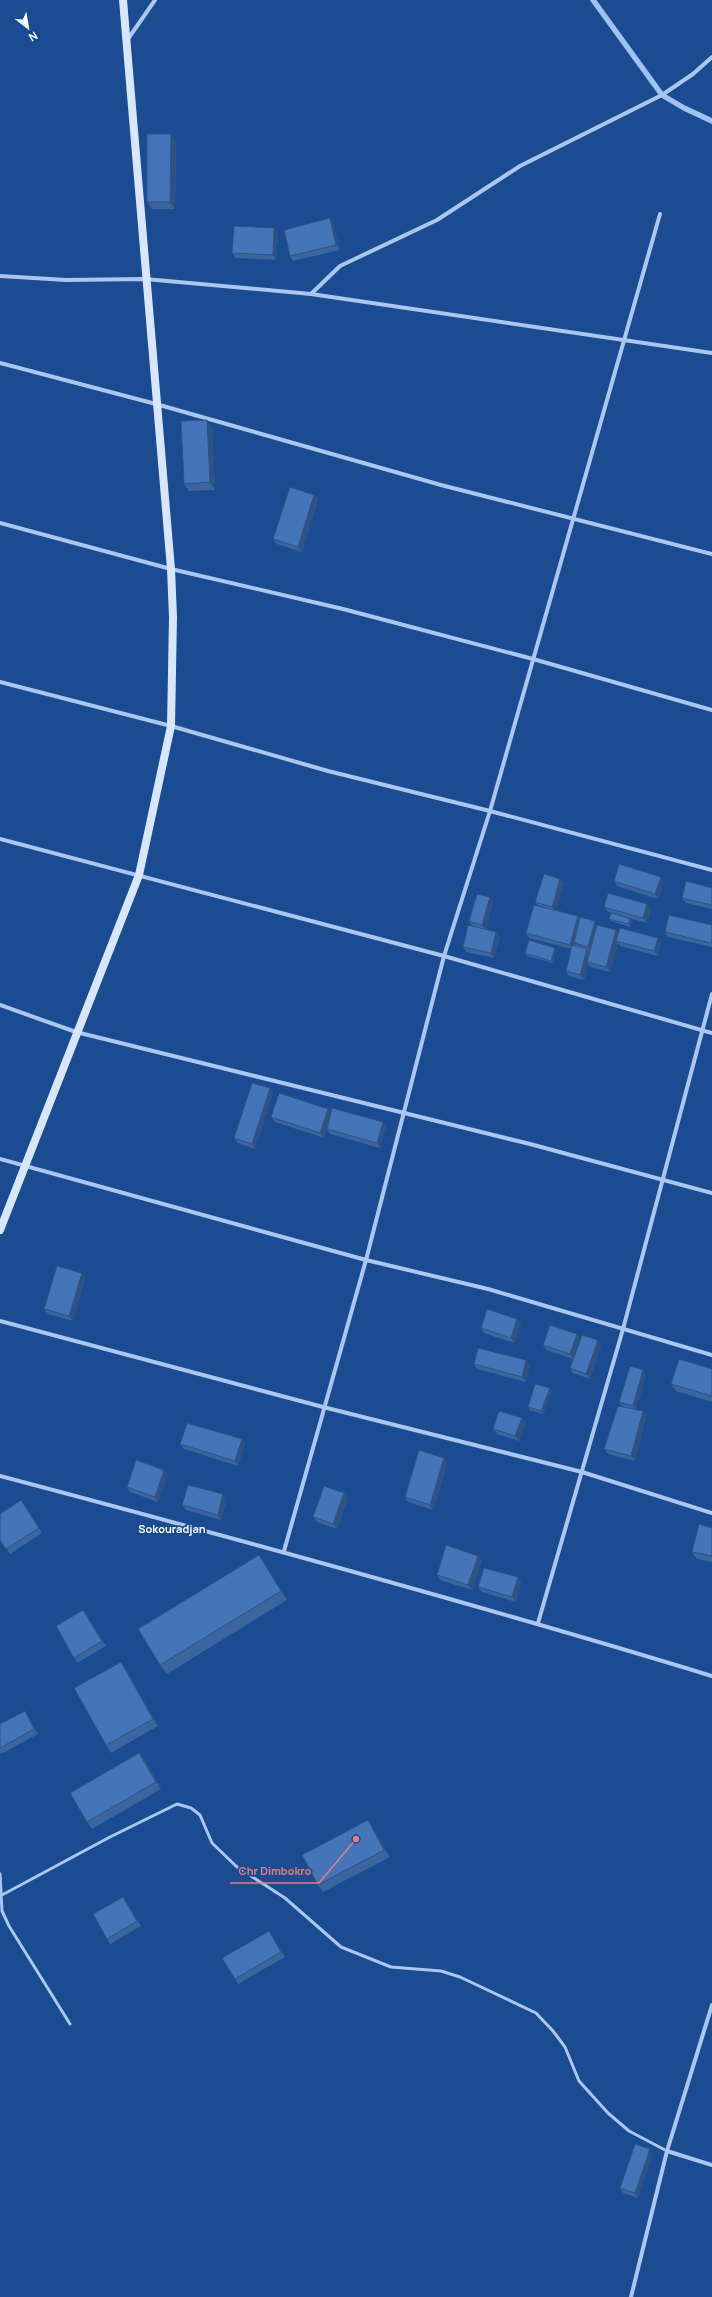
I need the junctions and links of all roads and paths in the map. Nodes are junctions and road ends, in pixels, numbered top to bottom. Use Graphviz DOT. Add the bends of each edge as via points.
graph roads {
  1 [pos="123,0"];
  2 [pos="155,0"];
  3 [pos="127,40"];
  4 [pos="712,57"];
  5 [pos="660,214"];
  6 [pos="0,276"];
  7 [pos="145,279"];
  8 [pos="312,294"];
  9 [pos="624,339"];
  10 [pos="712,353"];
  11 [pos="0,363"];
  12 [pos="156,404"];
  13 [pos="574,520"];
  14 [pos="0,523"];
  15 [pos="712,554"];
  16 [pos="171,569"];
  17 [pos="533,659"];
  18 [pos="0,682"];
  19 [pos="712,710"];
  20 [pos="171,726"];
  21 [pos="490,811"];
  22 [pos="0,839"];
  23 [pos="712,870"];
  24 [pos="139,875"];
  25 [pos="444,956"];
  26 [pos="712,994"];
  27 [pos="0,1004"];
  28 [pos="702,1030"];
  29 [pos="76,1032"];
  30 [pos="712,1033"];
  31 [pos="404,1113"];
  32 [pos="0,1159"];
  33 [pos="24,1166"];
  34 [pos="662,1179"];
  35 [pos="712,1193"];
  36 [pos="0,1230"];
  37 [pos="366,1260"];
  38 [pos="0,1320"];
  39 [pos="623,1329"];
  40 [pos="712,1355"];
  41 [pos="323,1408"];
  42 [pos="582,1472"];
  43 [pos="0,1476"];
  44 [pos="712,1513"];
  45 [pos="284,1551"];
  46 [pos="538,1623"];
  47 [pos="712,1676"];
  48 [pos="0,1874"];
  49 [pos="2,1895"];
  50 [pos="712,2006"];
  51 [pos="70,2024"];
  52 [pos="667,2151"];
  53 [pos="712,2165"];
  54 [pos="631,2297"];
  1 -- 3 [label="main road"];
  2 -- 3 [label="street"];
  3 -- 7 [label="main road"];
  4 -- 8 [label="street" via="693,74 662,95 520,166 437,220 340,266"];
  5 -- 9 [label="street"];
  6 -- 7 [label="street" via="66,280"];
  7 -- 8 [label="street"];
  7 -- 12 [label="main road"];
  8 -- 9 [label="street"];
  9 -- 10 [label="street"];
  9 -- 13 [label="street"];
  11 -- 12 [label="street"];
  12 -- 13 [label="street"];
  12 -- 16 [label="main road"];
  13 -- 15 [label="street"];
  13 -- 17 [label="street"];
  14 -- 16 [label="street"];
  16 -- 17 [label="street" via="343,609"];
  16 -- 20 [label="main road"];
  17 -- 19 [label="street"];
  17 -- 21 [label="street"];
  18 -- 20 [label="street"];
  20 -- 21 [label="street" via="328,771"];
  20 -- 24 [label="main road"];
  21 -- 23 [label="street"];
  21 -- 25 [label="street"];
  22 -- 24 [label="street"];
  24 -- 25 [label="street"];
  24 -- 29 [label="main road"];
  25 -- 28 [label="street"];
  25 -- 31 [label="street"];
  26 -- 28 [label="street"];
  27 -- 29 [label="street"];
  28 -- 30 [label="street"];
  28 -- 34 [label="street"];
  29 -- 31 [label="street"];
  29 -- 33 [label="main road"];
  31 -- 34 [label="street"];
  31 -- 37 [label="street"];
  32 -- 33 [label="street"];
  33 -- 36 [label="main road"];
  33 -- 37 [label="street"];
  34 -- 35 [label="street"];
  34 -- 39 [label="street"];
  37 -- 39 [label="street" via="488,1289"];
  37 -- 41 [label="street"];
  38 -- 41 [label="street"];
  39 -- 40 [label="street"];
  39 -- 42 [label="street"];
  41 -- 42 [label="street"];
  41 -- 45 [label="street"];
  42 -- 44 [label="street"];
  42 -- 46 [label="street"];
  43 -- 45 [label="street"];
  45 -- 46 [label="street"];
  46 -- 47 [label="street"];
  48 -- 49 [label="lane"];
  49 -- 51 [label="lane" via="2,1911 8,1926"];
  49 -- 52 [label="lane" via="177,1804 192,1808 200,1815 212,1843 237,1867 285,1898 341,1947 391,1967 441,1971 460,1977 536,2014 565,2047 579,2081 608,2113 629,2132"];
  50 -- 52 [label="street"];
  52 -- 53 [label="street"];
  52 -- 54 [label="street"];
}
